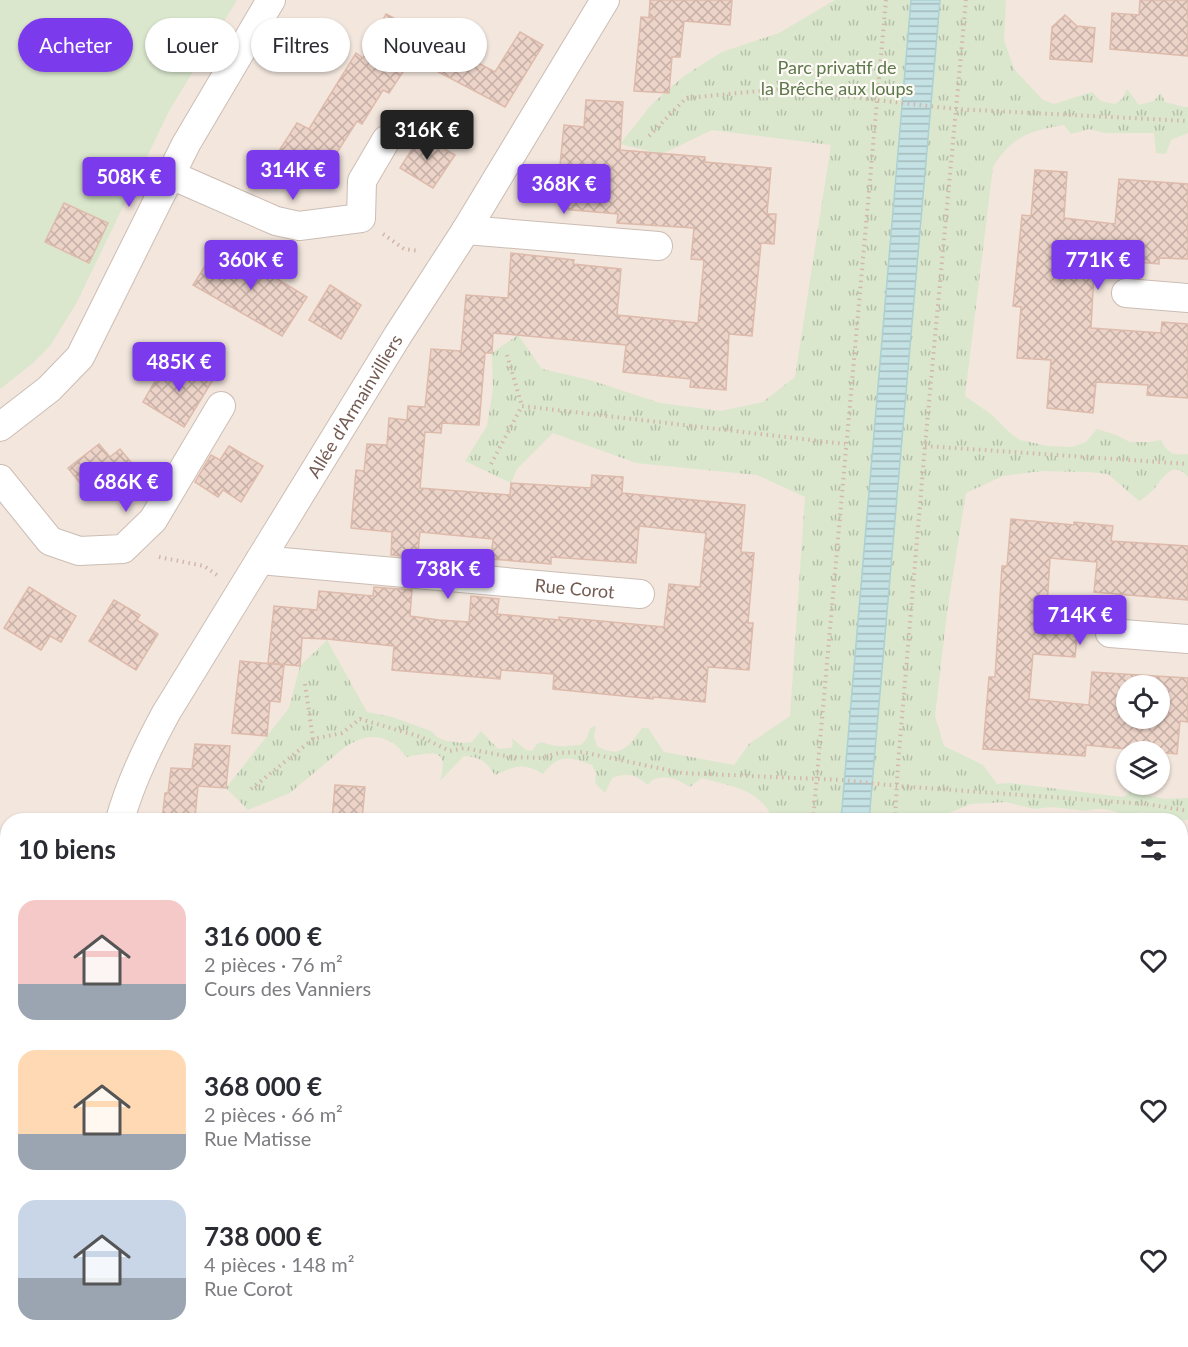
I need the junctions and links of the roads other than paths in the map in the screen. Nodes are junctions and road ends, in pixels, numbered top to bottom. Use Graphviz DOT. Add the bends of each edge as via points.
graph roads {
  1 [pos="271,0"];
  2 [pos="605,0"];
  3 [pos="386,140"];
  4 [pos="171,175"];
  5 [pos="466,230"];
  6 [pos="658,246"];
  7 [pos="1126,293"];
  8 [pos="1188,298"];
  9 [pos="221,406"];
  10 [pos="0,427"];
  11 [pos="0,479"];
  12 [pos="260,560"];
  13 [pos="640,594"];
  14 [pos="1110,633"];
  15 [pos="1188,639"];
  16 [pos="122,813"];
  1 -- 4 [label="street" via="204,111"];
  2 -- 5 [label="street, Allée d'Armainvilliers"];
  3 -- 4 [label="street" via="362,181 361,218 299,226 276,221"];
  4 -- 10 [label="street" via="80,357 49,389"];
  5 -- 6 [label="street"];
  5 -- 12 [label="street, Allée d'Armainvilliers"];
  7 -- 8 [label="street"];
  9 -- 11 [label="street" via="153,520 123,549 78,550 50,541"];
  12 -- 13 [label="street, Rue Corot"];
  12 -- 16 [label="street, Allée d'Armainvilliers" via="151,741"];
  14 -- 15 [label="street"];
}
